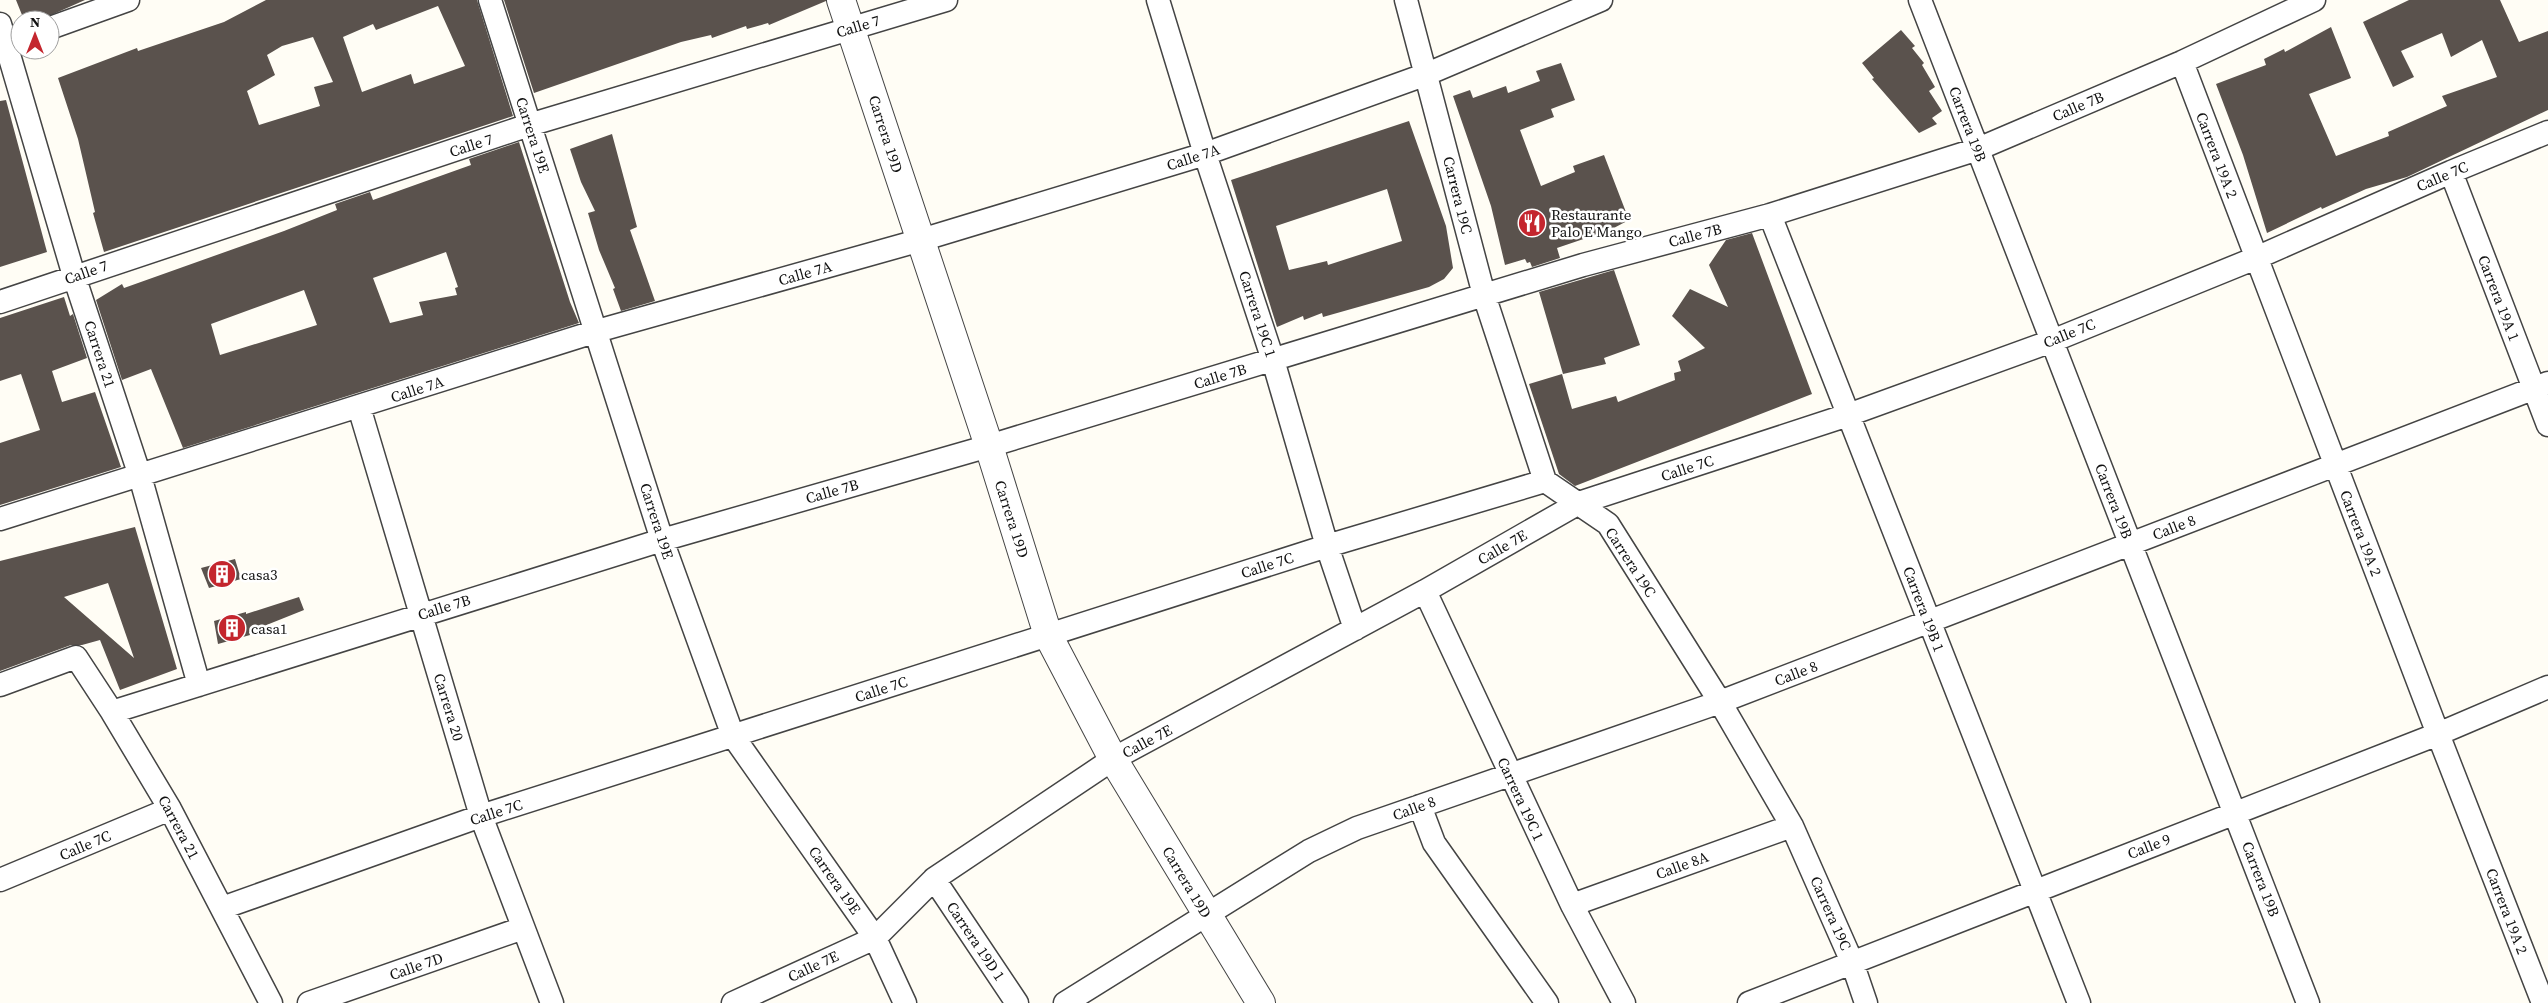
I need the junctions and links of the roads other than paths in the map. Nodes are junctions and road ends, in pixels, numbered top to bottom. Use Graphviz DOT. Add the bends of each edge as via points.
graph roads {
  1 [pos="128,0"];
  2 [pos="490,0"];
  3 [pos="841,0"];
  4 [pos="946,0"];
  5 [pos="1158,0"];
  6 [pos="1406,0"];
  7 [pos="1600,0"];
  8 [pos="1920,0"];
  9 [pos="2314,0"];
  10 [pos="2290,5"];
  11 [pos="60,24"];
  12 [pos="851,28"];
  13 [pos="7,38"];
  14 [pos="2182,62"];
  15 [pos="1427,74"];
  16 [pos="529,125"];
  17 [pos="2548,132"];
  18 [pos="1978,149"];
  19 [pos="1205,154"];
  20 [pos="2450,172"];
  21 [pos="1770,215"];
  22 [pos="921,240"];
  23 [pos="2256,258"];
  24 [pos="74,276"];
  25 [pos="1484,295"];
  26 [pos="0,302"];
  27 [pos="597,331"];
  28 [pos="2052,341"];
  29 [pos="1273,360"];
  30 [pos="2541,386"];
  31 [pos="359,407"];
  32 [pos="1848,416"];
  33 [pos="2548,425"];
  34 [pos="988,446"];
  35 [pos="2335,465"];
  36 [pos="140,476"];
  37 [pos="1545,480"];
  38 [pos="1579,503"];
  39 [pos="0,518"];
  40 [pos="662,540"];
  41 [pos="2130,544"];
  42 [pos="1327,546"];
  43 [pos="1425,591"];
  44 [pos="421,614"];
  45 [pos="1929,622"];
  46 [pos="1355,630"];
  47 [pos="1048,635"];
  48 [pos="0,685"];
  49 [pos="199,685"];
  50 [pos="2548,687"];
  51 [pos="1720,702"];
  52 [pos="112,712"];
  53 [pos="2438,734"];
  54 [pos="733,736"];
  55 [pos="1113,759"];
  56 [pos="1509,774"];
  57 [pos="1420,806"];
  58 [pos="170,809"];
  59 [pos="2235,813"];
  60 [pos="481,816"];
  61 [pos="1792,826"];
  62 [pos="934,879"];
  63 [pos="0,880"];
  64 [pos="2035,891"];
  65 [pos="1572,905"];
  66 [pos="222,908"];
  67 [pos="1208,916"];
  68 [pos="523,928"];
  69 [pos="875,938"];
  70 [pos="1852,962"];
  71 [pos="271,1003"];
  72 [pos="309,1003"];
  73 [pos="552,1003"];
  74 [pos="733,1003"];
  75 [pos="905,1003"];
  76 [pos="1018,1003"];
  77 [pos="1065,1003"];
  78 [pos="1261,1003"];
  79 [pos="1547,1003"];
  80 [pos="1624,1003"];
  81 [pos="1749,1003"];
  82 [pos="1866,1003"];
  83 [pos="2080,1003"];
  84 [pos="2308,1003"];
  85 [pos="2543,1003"];
  1 -- 11 [label="street"];
  2 -- 16 [label="street, Carrera 19E"];
  3 -- 12 [label="street, Carrera 19D"];
  4 -- 12 [label="street, Calle 7"];
  5 -- 19 [label="street, Carrera 19C 1"];
  6 -- 15 [label="street, Carrera 19C"];
  7 -- 15 [label="street, Calle 7A"];
  8 -- 18 [label="street, Carrera 19B"];
  9 -- 10 [label="street, Calle 7B"];
  10 -- 14 [label="street, Calle 7B"];
  12 -- 16 [label="street, Calle 7"];
  12 -- 22 [label="street, Carrera 19D"];
  13 -- 24 [label="street, Carrera 21"];
  14 -- 18 [label="street, Calle 7B"];
  14 -- 23 [label="street, Carrera 19A 2"];
  15 -- 19 [label="street, Calle 7A"];
  15 -- 25 [label="street, Carrera 19C"];
  16 -- 24 [label="street, Calle 7"];
  16 -- 27 [label="street, Carrera 19E"];
  17 -- 20 [label="street, Calle 7C"];
  18 -- 21 [label="street, Calle 7B"];
  18 -- 28 [label="street, Carrera 19B"];
  19 -- 22 [label="street, Calle 7A"];
  19 -- 29 [label="street, Carrera 19C 1"];
  20 -- 23 [label="street, Calle 7C"];
  20 -- 30 [label="street, Carrera 19A 1"];
  21 -- 25 [label="street, Calle 7B"];
  21 -- 32 [label="street, Carrera 19B 1"];
  22 -- 27 [label="street, Calle 7A"];
  22 -- 34 [label="street, Carrera 19D"];
  23 -- 28 [label="street, Calle 7C"];
  23 -- 35 [label="street, Carrera 19A 2"];
  24 -- 26 [label="street, Calle 7"];
  24 -- 36 [label="street, Carrera 21"];
  25 -- 29 [label="street, Calle 7B"];
  25 -- 37 [label="street, Carrera 19C"];
  27 -- 31 [label="street, Calle 7A"];
  27 -- 40 [label="street, Carrera 19E"];
  28 -- 32 [label="street, Calle 7C"];
  28 -- 41 [label="street, Carrera 19B"];
  29 -- 34 [label="street, Calle 7B"];
  29 -- 42 [label="street, Carrera 19C 1"];
  30 -- 33 [label="street, Carrera 19A 1"];
  30 -- 35 [label="street, Calle 8"];
  31 -- 36 [label="street, Calle 7A"];
  31 -- 44 [label="street, Carrera 20"];
  32 -- 38 [label="street, Calle 7C"];
  32 -- 45 [label="street, Carrera 19B 1"];
  34 -- 40 [label="street, Calle 7B"];
  34 -- 47 [label="street, Carrera 19D"];
  35 -- 41 [label="street, Calle 8"];
  35 -- 53 [label="street, Carrera 19A 2"];
  36 -- 39 [label="street, Calle 7A"];
  36 -- 49 [label="street, Carrera 21"];
  37 -- 38 [label="street, Carrera 19C"];
  37 -- 42 [label="street, Calle 7C"];
  38 -- 43 [label="street, Calle 7E"];
  38 -- 51 [label="street, Carrera 19C" via="1608,524"];
  40 -- 44 [label="street, Calle 7B"];
  40 -- 54 [label="street, Carrera 19E"];
  41 -- 45 [label="street, Calle 8"];
  41 -- 59 [label="street, Carrera 19B"];
  42 -- 46 [label="street, Carrera 19C 1"];
  42 -- 47 [label="street, Calle 7C"];
  43 -- 46 [label="street, Calle 7E"];
  43 -- 56 [label="street, Carrera 19C 1"];
  44 -- 49 [label="street, Calle 7B"];
  44 -- 60 [label="street, Carrera 20"];
  45 -- 51 [label="street, Calle 8"];
  45 -- 64 [label="street, Carrera 19B 1"];
  46 -- 55 [label="street, Calle 7E"];
  47 -- 54 [label="street, Calle 7C"];
  47 -- 55 [label="street, Carrera 19D"];
  48 -- 52 [label="street, Carrera 21" via="76,657"];
  49 -- 52 [label="street, Calle 7B"];
  50 -- 53 [label="street, Calle 9"];
  51 -- 56 [label="street, Calle 8"];
  51 -- 61 [label="street, Carrera 19C"];
  52 -- 58 [label="street, Carrera 21"];
  53 -- 59 [label="street, Calle 9"];
  53 -- 85 [label="street, Carrera 19A 2"];
  54 -- 60 [label="street, Calle 7C"];
  54 -- 69 [label="street, Carrera 19E"];
  55 -- 62 [label="street, Calle 7E"];
  55 -- 67 [label="street, Carrera 19D"];
  56 -- 57 [label="street, Calle 8"];
  56 -- 65 [label="street, Carrera 19C 1"];
  57 -- 67 [label="street, Calle 8" via="1357,828 1309,851"];
  57 -- 79 [label="street" via="1434,843"];
  58 -- 63 [label="street, Calle 7C"];
  58 -- 66 [label="street, Carrera 21"];
  59 -- 64 [label="street, Calle 9"];
  59 -- 84 [label="street, Carrera 19B"];
  60 -- 66 [label="street, Calle 7C"];
  60 -- 68 [label="street, Carrera 20"];
  61 -- 65 [label="street, Calle 8A"];
  61 -- 70 [label="street, Carrera 19C"];
  62 -- 69 [label="street, Calle 7E"];
  62 -- 76 [label="street, Carrera 19D 1"];
  64 -- 70 [label="street, Calle 9"];
  64 -- 83 [label="street, Carrera 19B 1"];
  65 -- 80 [label="street, Carrera 19C 1"];
  66 -- 71 [label="street, Carrera 21"];
  67 -- 77 [label="street, Calle 8"];
  67 -- 78 [label="street, Carrera 19D"];
  68 -- 72 [label="street, Calle 7D"];
  68 -- 73 [label="street, Carrera 20"];
  69 -- 74 [label="street, Calle 7E"];
  69 -- 75 [label="street, Carrera 19E"];
  70 -- 81 [label="street, Calle 9"];
  70 -- 82 [label="street, Carrera 19C"];
}
